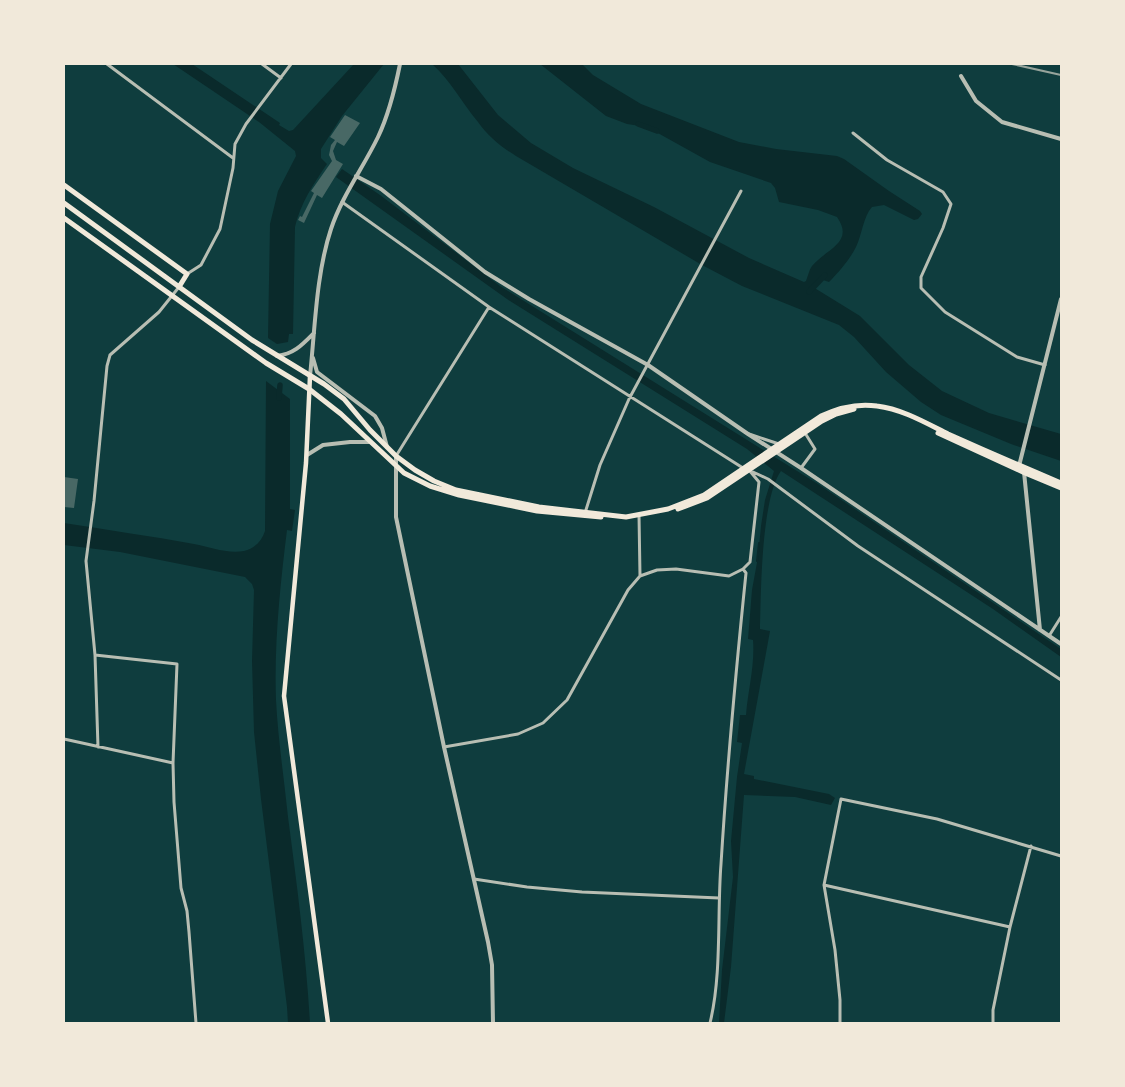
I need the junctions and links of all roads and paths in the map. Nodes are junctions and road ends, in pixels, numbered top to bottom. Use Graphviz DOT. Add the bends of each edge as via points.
graph roads {
  1 [pos="107,64"];
  2 [pos="262,64"];
  3 [pos="291,64"];
  4 [pos="400,64"];
  5 [pos="961,76"];
  6 [pos="281,78"];
  7 [pos="853,133"];
  8 [pos="1061,139"];
  9 [pos="233,159"];
  10 [pos="356,176"];
  11 [pos="64,185"];
  12 [pos="742,191"];
  13 [pos="342,202"];
  14 [pos="64,203"];
  15 [pos="64,218"];
  16 [pos="187,274"];
  17 [pos="178,287"];
  18 [pos="172,296"];
  19 [pos="1061,299"];
  20 [pos="489,307"];
  21 [pos="314,333"];
  22 [pos="277,356"];
  23 [pos="312,356"];
  24 [pos="648,365"];
  25 [pos="1045,365"];
  26 [pos="310,376"];
  27 [pos="309,389"];
  28 [pos="631,396"];
  29 [pos="805,432"];
  30 [pos="748,434"];
  31 [pos="370,442"];
  32 [pos="387,447"];
  33 [pos="777,447"];
  34 [pos="307,455"];
  35 [pos="396,456"];
  36 [pos="1019,466"];
  37 [pos="396,467"];
  38 [pos="800,468"];
  39 [pos="746,469"];
  40 [pos="1025,473"];
  41 [pos="1061,483"];
  42 [pos="1061,488"];
  43 [pos="585,514"];
  44 [pos="639,516"];
  45 [pos="743,569"];
  46 [pos="640,576"];
  47 [pos="1061,617"];
  48 [pos="1040,630"];
  49 [pos="1050,636"];
  50 [pos="1061,644"];
  51 [pos="95,655"];
  52 [pos="1061,680"];
  53 [pos="64,740"];
  54 [pos="98,747"];
  55 [pos="444,747"];
  56 [pos="173,762"];
  57 [pos="1031,846"];
  58 [pos="1061,856"];
  59 [pos="474,879"];
  60 [pos="824,885"];
  61 [pos="719,898"];
  62 [pos="1010,927"];
  63 [pos="196,1023"];
  64 [pos="328,1023"];
  65 [pos="494,1023"];
  66 [pos="710,1023"];
  67 [pos="840,1023"];
  68 [pos="993,1023"];
  1 -- 9 [label="street"];
  2 -- 6 [label="street"];
  3 -- 6 [label="street"];
  4 -- 10 [label="street" via="388,113"];
  5 -- 8 [label="street" via="976,102 1002,122"];
  6 -- 9 [label="street" via="234,144"];
  7 -- 25 [label="street" via="887,160 943,192 951,204 921,277 921,288 945,312 1017,357"];
  9 -- 16 [label="street" via="220,229 200,266"];
  10 -- 13 [label="street"];
  10 -- 24 [label="street" via="381,188 485,272"];
  11 -- 16 [label="main road"];
  12 -- 24 [label="street"];
  13 -- 20 [label="street"];
  13 -- 21 [label="street" via="322,264"];
  14 -- 17 [label="main road"];
  15 -- 18 [label="main road"];
  16 -- 17 [label="main road"];
  17 -- 18 [label="street"];
  17 -- 22 [label="main road"];
  18 -- 27 [label="main road" via="266,363"];
  18 -- 51 [label="street" via="159,312 110,355 107,366 86,561"];
  19 -- 25 [label="street"];
  20 -- 28 [label="street"];
  20 -- 35 [label="street"];
  21 -- 22 [label="street" via="297,350"];
  21 -- 23 [label="street"];
  22 -- 26 [label="main road"];
  23 -- 26 [label="street"];
  23 -- 32 [label="street" via="317,372 375,416"];
  24 -- 28 [label="street"];
  24 -- 30 [label="street"];
  25 -- 36 [label="street"];
  26 -- 27 [label="main road"];
  26 -- 32 [label="main road" via="344,399"];
  27 -- 31 [label="main road"];
  27 -- 34 [label="main road"];
  28 -- 39 [label="street"];
  28 -- 43 [label="street" via="600,465"];
  29 -- 33 [label="main road"];
  29 -- 38 [label="street" via="815,449"];
  29 -- 40 [label="main road" via="836,414 852,409 876,409 898,414"];
  30 -- 33 [label="street"];
  30 -- 38 [label="street"];
  31 -- 34 [label="street" via="323,445"];
  31 -- 37 [label="main road"];
  32 -- 35 [label="main road"];
  33 -- 36 [label="main road" via="835,409 876,406 898,411"];
  33 -- 39 [label="main road"];
  34 -- 64 [label="main road" via="284,696"];
  35 -- 37 [label="street"];
  35 -- 43 [label="main road" via="434,482 456,490"];
  36 -- 40 [label="street"];
  36 -- 41 [label="main road"];
  37 -- 43 [label="main road" via="430,486 460,495 537,511"];
  37 -- 55 [label="street" via="396,517"];
  38 -- 48 [label="street"];
  39 -- 44 [label="main road" via="707,498 669,512"];
  39 -- 45 [label="street" via="759,482 750,562"];
  39 -- 52 [label="street" via="768,479 858,546"];
  40 -- 42 [label="main road"];
  40 -- 48 [label="street"];
  43 -- 44 [label="main road" via="628,520"];
  44 -- 46 [label="street"];
  45 -- 46 [label="street" via="729,576 676,569 657,570"];
  45 -- 61 [label="street" via="746,573 726,771"];
  46 -- 55 [label="street" via="628,590 566,700 543,723 518,734"];
  47 -- 49 [label="street"];
  48 -- 49 [label="street"];
  49 -- 50 [label="street"];
  51 -- 54 [label="street"];
  51 -- 56 [label="street" via="177,664"];
  53 -- 54 [label="street"];
  54 -- 56 [label="street"];
  55 -- 59 [label="street"];
  56 -- 63 [label="street" via="181,888 187,911"];
  57 -- 58 [label="street"];
  57 -- 60 [label="street" via="937,819 841,799"];
  57 -- 62 [label="street"];
  59 -- 61 [label="street" via="582,892"];
  59 -- 65 [label="street" via="492,966"];
  60 -- 62 [label="street"];
  60 -- 67 [label="street" via="835,950"];
  61 -- 66 [label="street"];
  62 -- 68 [label="street"];
}
